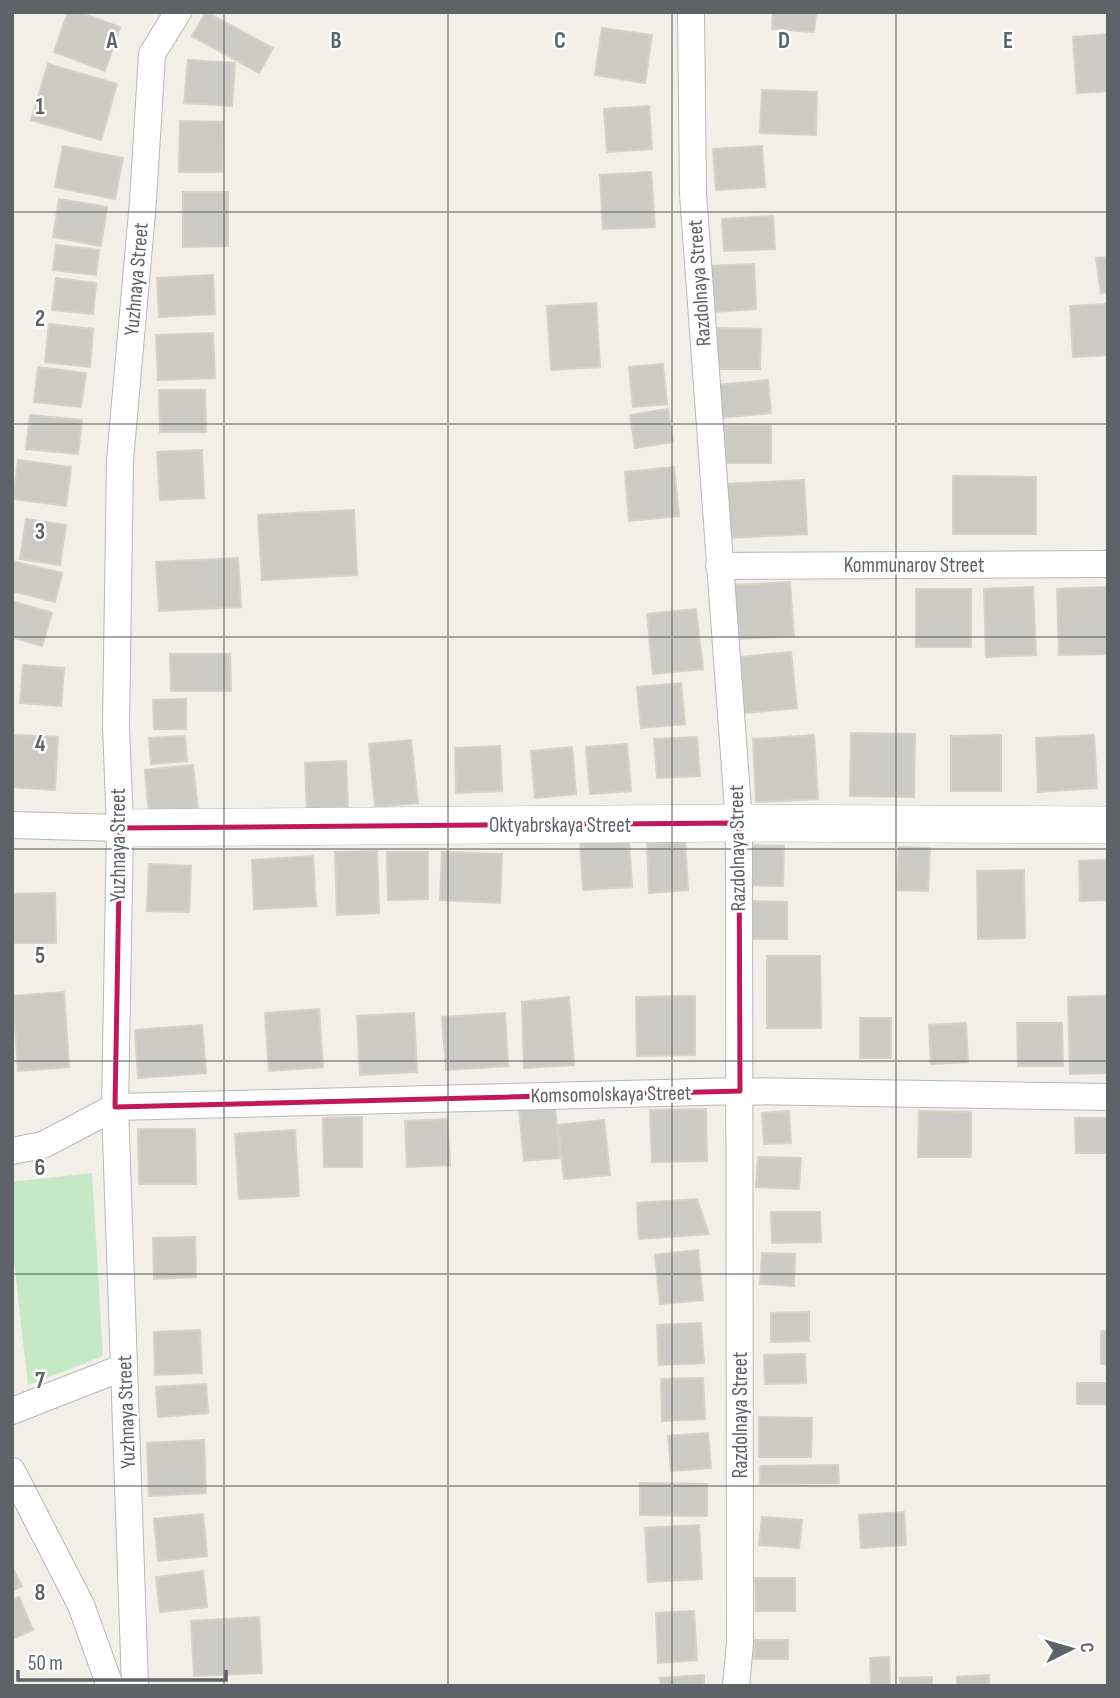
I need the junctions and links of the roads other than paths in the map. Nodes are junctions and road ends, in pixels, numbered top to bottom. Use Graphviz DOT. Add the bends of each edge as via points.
graph roads {
  1 [pos="178,12"];
  2 [pos="691,12"];
  3 [pos="1108,564"];
  4 [pos="719,566"];
  5 [pos="739,823"];
  6 [pos="12,825"];
  7 [pos="1108,825"];
  8 [pos="120,828"];
  9 [pos="740,1091"];
  10 [pos="1108,1097"];
  11 [pos="115,1107"];
  12 [pos="12,1151"];
  13 [pos="124,1367"];
  14 [pos="12,1411"];
  15 [pos="12,1471"];
  16 [pos="110,1686"];
  17 [pos="135,1686"];
  18 [pos="736,1686"];
  1 -- 8 [label="street, Yuzhnaya Street" via="152,54 120,460 116,726"];
  2 -- 4 [label="street, Razdolnaya Street" via="692,194"];
  3 -- 4 [label="street, Kommunarov Street"];
  4 -- 5 [label="street, Razdolnaya Street"];
  5 -- 7 [label="street, Oktyabrskaya Street"];
  5 -- 8 [label="street, Oktyabrskaya Street"];
  5 -- 9 [label="street, Razdolnaya Street"];
  6 -- 8 [label="street, Oktyabrskaya Street"];
  8 -- 11 [label="street, Yuzhnaya Street"];
  9 -- 10 [label="street, Komsomolskaya Street"];
  9 -- 11 [label="street, Komsomolskaya Street"];
  9 -- 18 [label="street, Razdolnaya Street" via="740,1643"];
  11 -- 12 [label="street" via="43,1145"];
  11 -- 13 [label="street, Yuzhnaya Street"];
  13 -- 14 [label="street"];
  13 -- 17 [label="street, Yuzhnaya Street"];
  15 -- 16 [label="street" via="80,1605"];
}
